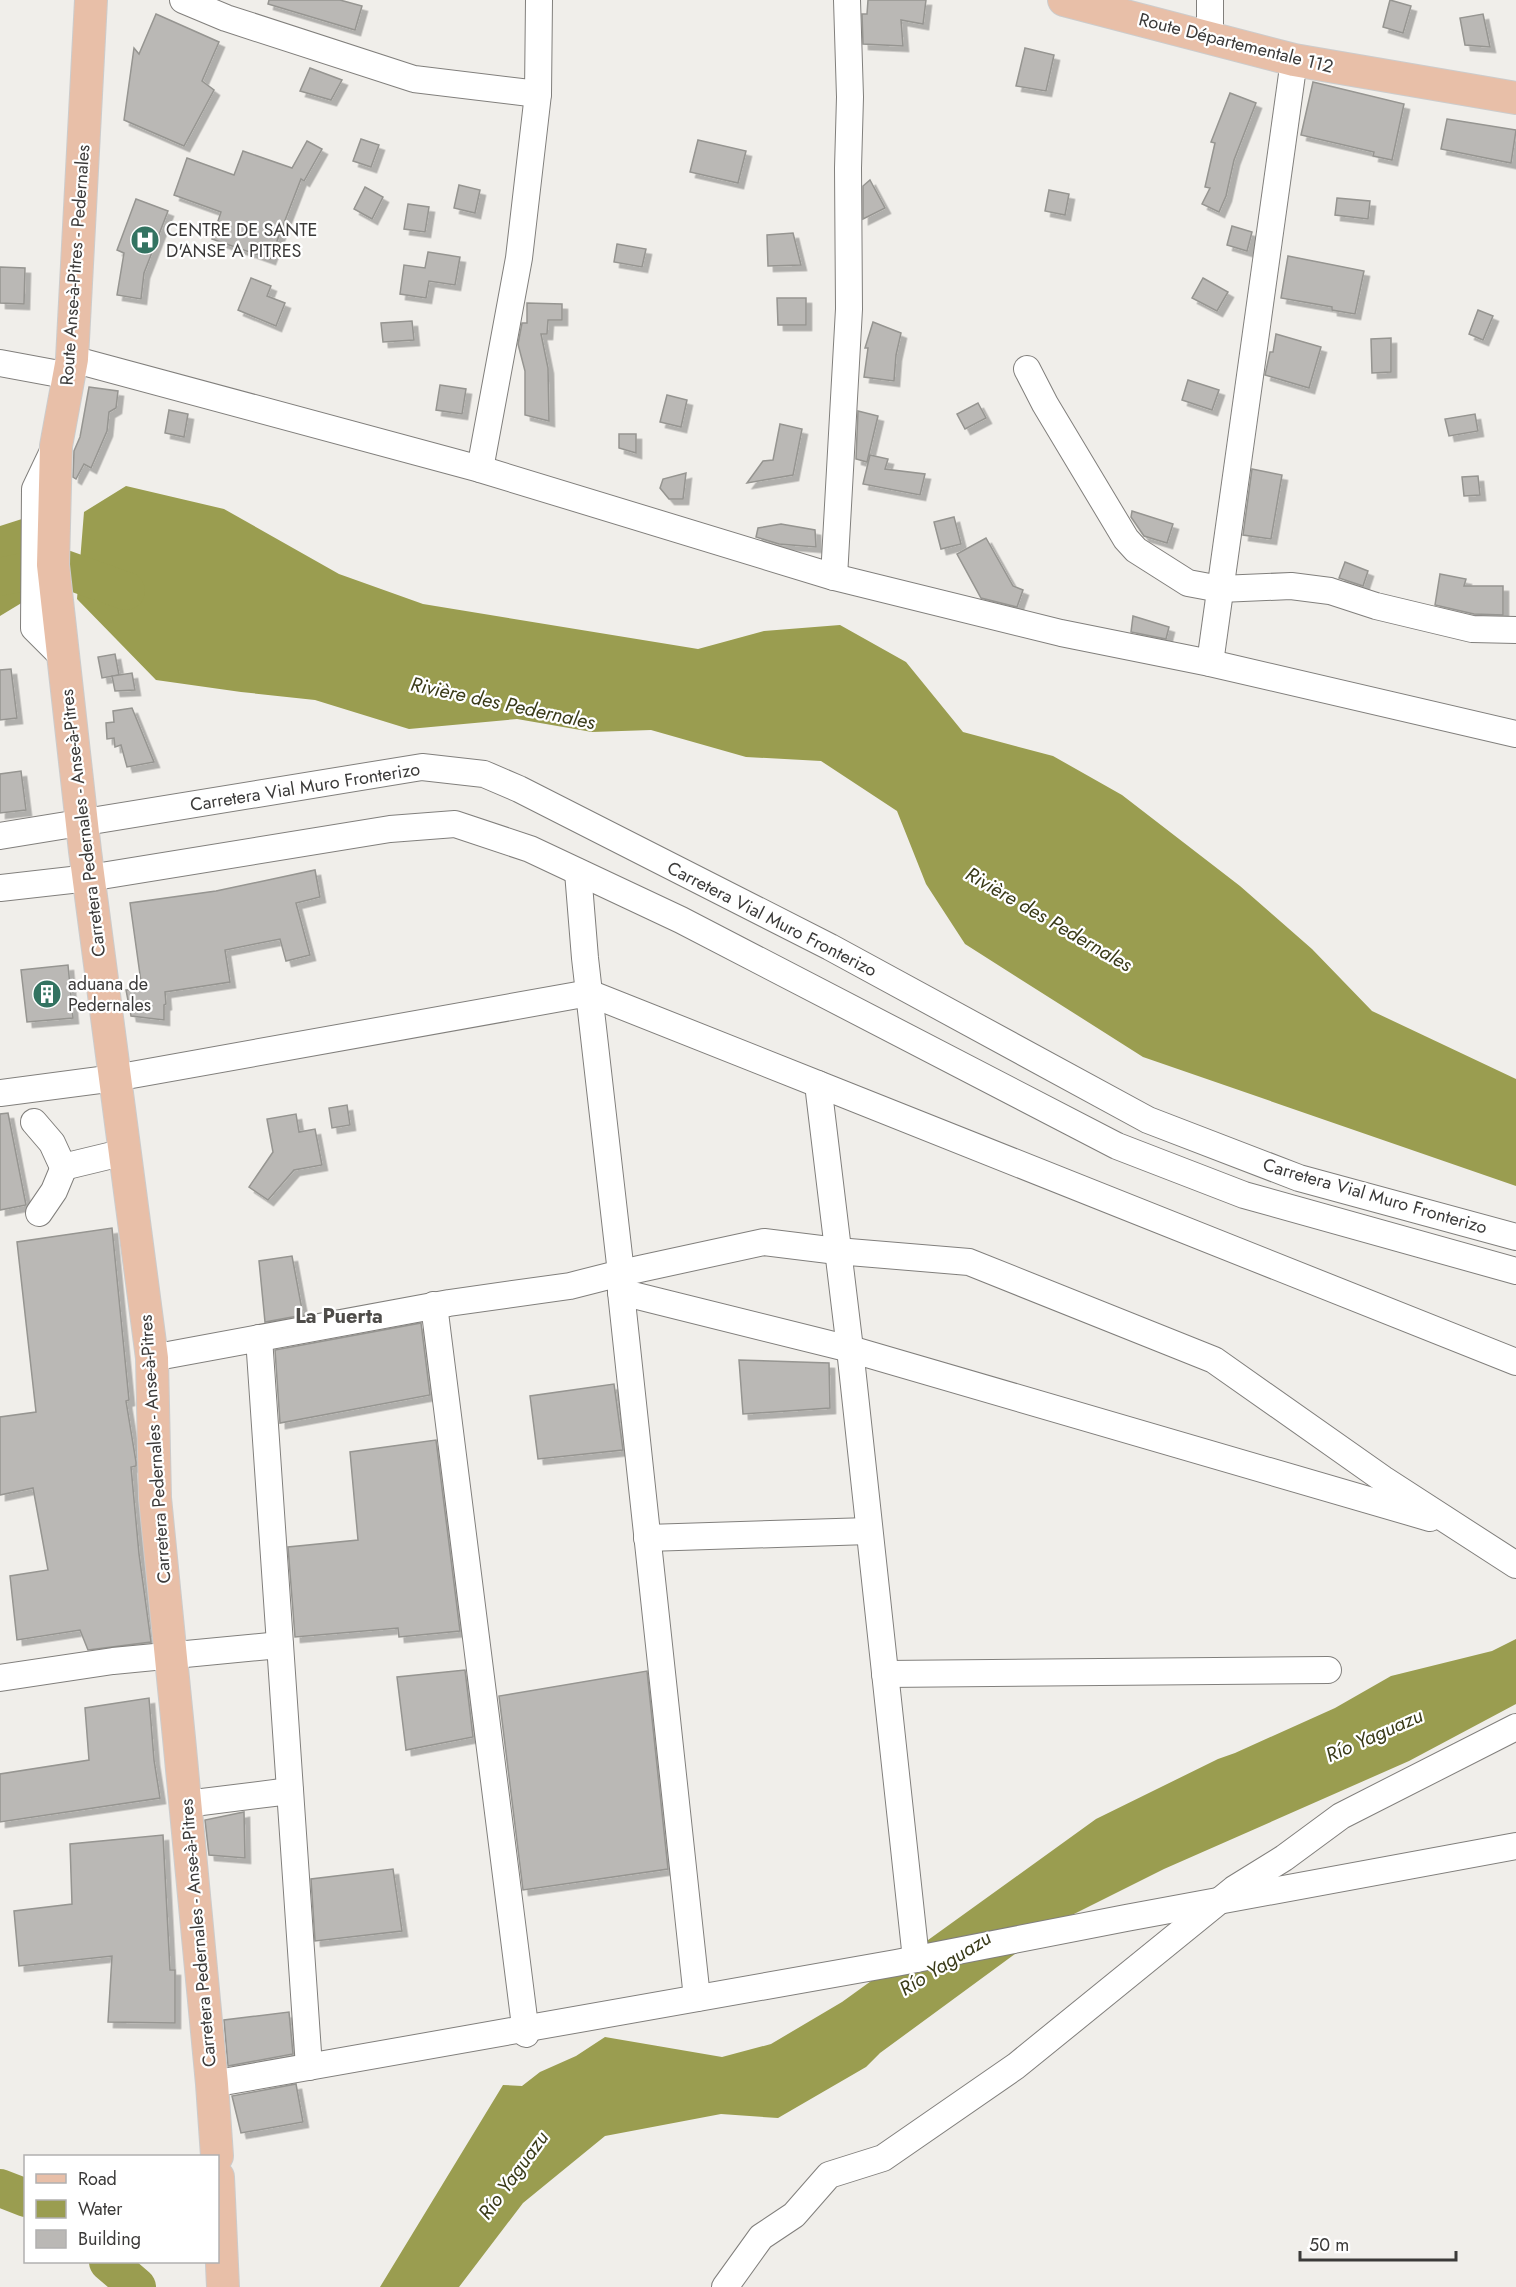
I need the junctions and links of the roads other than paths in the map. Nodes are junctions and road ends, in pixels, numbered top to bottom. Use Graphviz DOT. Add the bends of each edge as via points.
graph roads {
  1 [pos="91,0"];
  2 [pos="183,0"];
  3 [pos="539,0"];
  4 [pos="847,0"];
  5 [pos="1064,0"];
  6 [pos="1210,0"];
  7 [pos="1210,38"];
  8 [pos="1294,60"];
  9 [pos="538,94"];
  10 [pos="1516,98"];
  11 [pos="0,363"];
  12 [pos="71,367"];
  13 [pos="1027,369"];
  14 [pos="56,446"];
  15 [pos="480,469"];
  16 [pos="53,565"];
  17 [pos="834,577"];
  18 [pos="1220,589"];
  19 [pos="1516,630"];
  20 [pos="62,656"];
  21 [pos="1210,663"];
  22 [pos="1516,734"];
  23 [pos="82,823"];
  24 [pos="0,836"];
  25 [pos="578,872"];
  26 [pos="89,878"];
  27 [pos="0,888"];
  28 [pos="589,993"];
  29 [pos="114,1078"];
  30 [pos="818,1084"];
  31 [pos="0,1093"];
  32 [pos="34,1122"];
  33 [pos="125,1152"];
  34 [pos="64,1167"];
  35 [pos="39,1213"];
  36 [pos="1516,1237"];
  37 [pos="837,1251"];
  38 [pos="1516,1271"];
  39 [pos="621,1283"];
  40 [pos="434,1305"];
  41 [pos="259,1338"];
  42 [pos="850,1349"];
  43 [pos="153,1358"];
  44 [pos="1516,1362"];
  45 [pos="1454,1525"];
  46 [pos="869,1531"];
  47 [pos="647,1538"];
  48 [pos="1516,1565"];
  49 [pos="280,1645"];
  50 [pos="1328,1670"];
  51 [pos="885,1674"];
  52 [pos="0,1678"];
  53 [pos="1516,1727"];
  54 [pos="291,1791"];
  55 [pos="186,1804"];
  56 [pos="1516,1846"];
  57 [pos="916,1959"];
  58 [pos="697,1998"];
  59 [pos="526,2034"];
  60 [pos="309,2067"];
  61 [pos="212,2084"];
  62 [pos="217,2155"];
  63 [pos="219,2199"];
  64 [pos="223,2287"];
  65 [pos="725,2287"];
  1 -- 12 [label="main road, Route Anse-à-Pitres - Pedernales"];
  2 -- 9 [label="street" via="226,18 414,79"];
  3 -- 9 [label="street"];
  4 -- 17 [label="street" via="849,309"];
  5 -- 7 [label="main road, Route Départementale 112"];
  6 -- 7 [label="street"];
  7 -- 8 [label="main road, Route Départementale 112"];
  8 -- 10 [label="main road, Route Départementale 112"];
  8 -- 18 [label="street"];
  9 -- 15 [label="street" via="519,258"];
  11 -- 12 [label="street"];
  12 -- 14 [label="main road, Route Anse-à-Pitres - Pedernales"];
  12 -- 15 [label="street"];
  13 -- 18 [label="street" via="1136,550 1188,583"];
  14 -- 16 [label="main road, Route Anse-à-Pitres - Pedernales"];
  14 -- 20 [label="street" via="35,489 34,628"];
  15 -- 17 [label="street"];
  16 -- 20 [label="main road, Carretera Pedernales - Anse-à-Pitres"];
  17 -- 21 [label="street" via="1061,633"];
  18 -- 19 [label="street" via="1301,587 1330,591 1472,629"];
  18 -- 21 [label="street"];
  20 -- 23 [label="main road, Carretera Pedernales - Anse-à-Pitres"];
  21 -- 22 [label="street"];
  23 -- 24 [label="street, Carretera Vial Muro Fronterizo"];
  23 -- 26 [label="main road, Carretera Pedernales - Anse-à-Pitres"];
  23 -- 36 [label="street, Carretera Vial Muro Fronterizo" via="422,767 484,774 830,946 1148,1120 1299,1178"];
  25 -- 26 [label="street, Carretera Vial Muro Fronterizo" via="530,849 455,824 390,829"];
  25 -- 28 [label="street"];
  25 -- 38 [label="street, Carretera Vial Muro Fronterizo" via="681,920 1117,1146 1244,1194"];
  26 -- 27 [label="street, Carretera Vial Muro Fronterizo"];
  26 -- 29 [label="main road, Carretera Pedernales - Anse-à-Pitres"];
  28 -- 29 [label="street"];
  28 -- 30 [label="street"];
  28 -- 39 [label="street"];
  29 -- 31 [label="street"];
  29 -- 33 [label="main road, Carretera Pedernales - Anse-à-Pitres"];
  30 -- 37 [label="street"];
  30 -- 44 [label="street"];
  32 -- 34 [label="street" via="52,1143"];
  33 -- 34 [label="street"];
  33 -- 43 [label="main road, Carretera Pedernales - Anse-à-Pitres"];
  34 -- 35 [label="street"];
  37 -- 39 [label="street" via="764,1242"];
  37 -- 42 [label="street"];
  37 -- 45 [label="street" via="969,1262 1214,1360"];
  39 -- 40 [label="street"];
  39 -- 42 [label="street"];
  39 -- 47 [label="street"];
  40 -- 41 [label="street"];
  40 -- 59 [label="street"];
  41 -- 43 [label="street"];
  41 -- 49 [label="street"];
  42 -- 45 [label="street"];
  42 -- 46 [label="street"];
  43 -- 55 [label="main road, Carretera Pedernales - Anse-à-Pitres" via="155,1498"];
  45 -- 48 [label="street"];
  46 -- 47 [label="street"];
  46 -- 51 [label="street"];
  47 -- 58 [label="street"];
  49 -- 52 [label="street" via="113,1661"];
  49 -- 54 [label="street"];
  50 -- 51 [label="street"];
  51 -- 57 [label="street"];
  53 -- 65 [label="street" via="1341,1816 1234,1889 1016,2066 883,2158 829,2175 794,2215 761,2237"];
  54 -- 55 [label="street"];
  54 -- 60 [label="street"];
  55 -- 61 [label="main road, Carretera Pedernales - Anse-à-Pitres"];
  56 -- 57 [label="street"];
  57 -- 58 [label="street"];
  58 -- 60 [label="street"];
  60 -- 61 [label="street"];
  61 -- 62 [label="main road, Carretera Pedernales - Anse-à-Pitres"];
  63 -- 64 [label="main road"];
}
